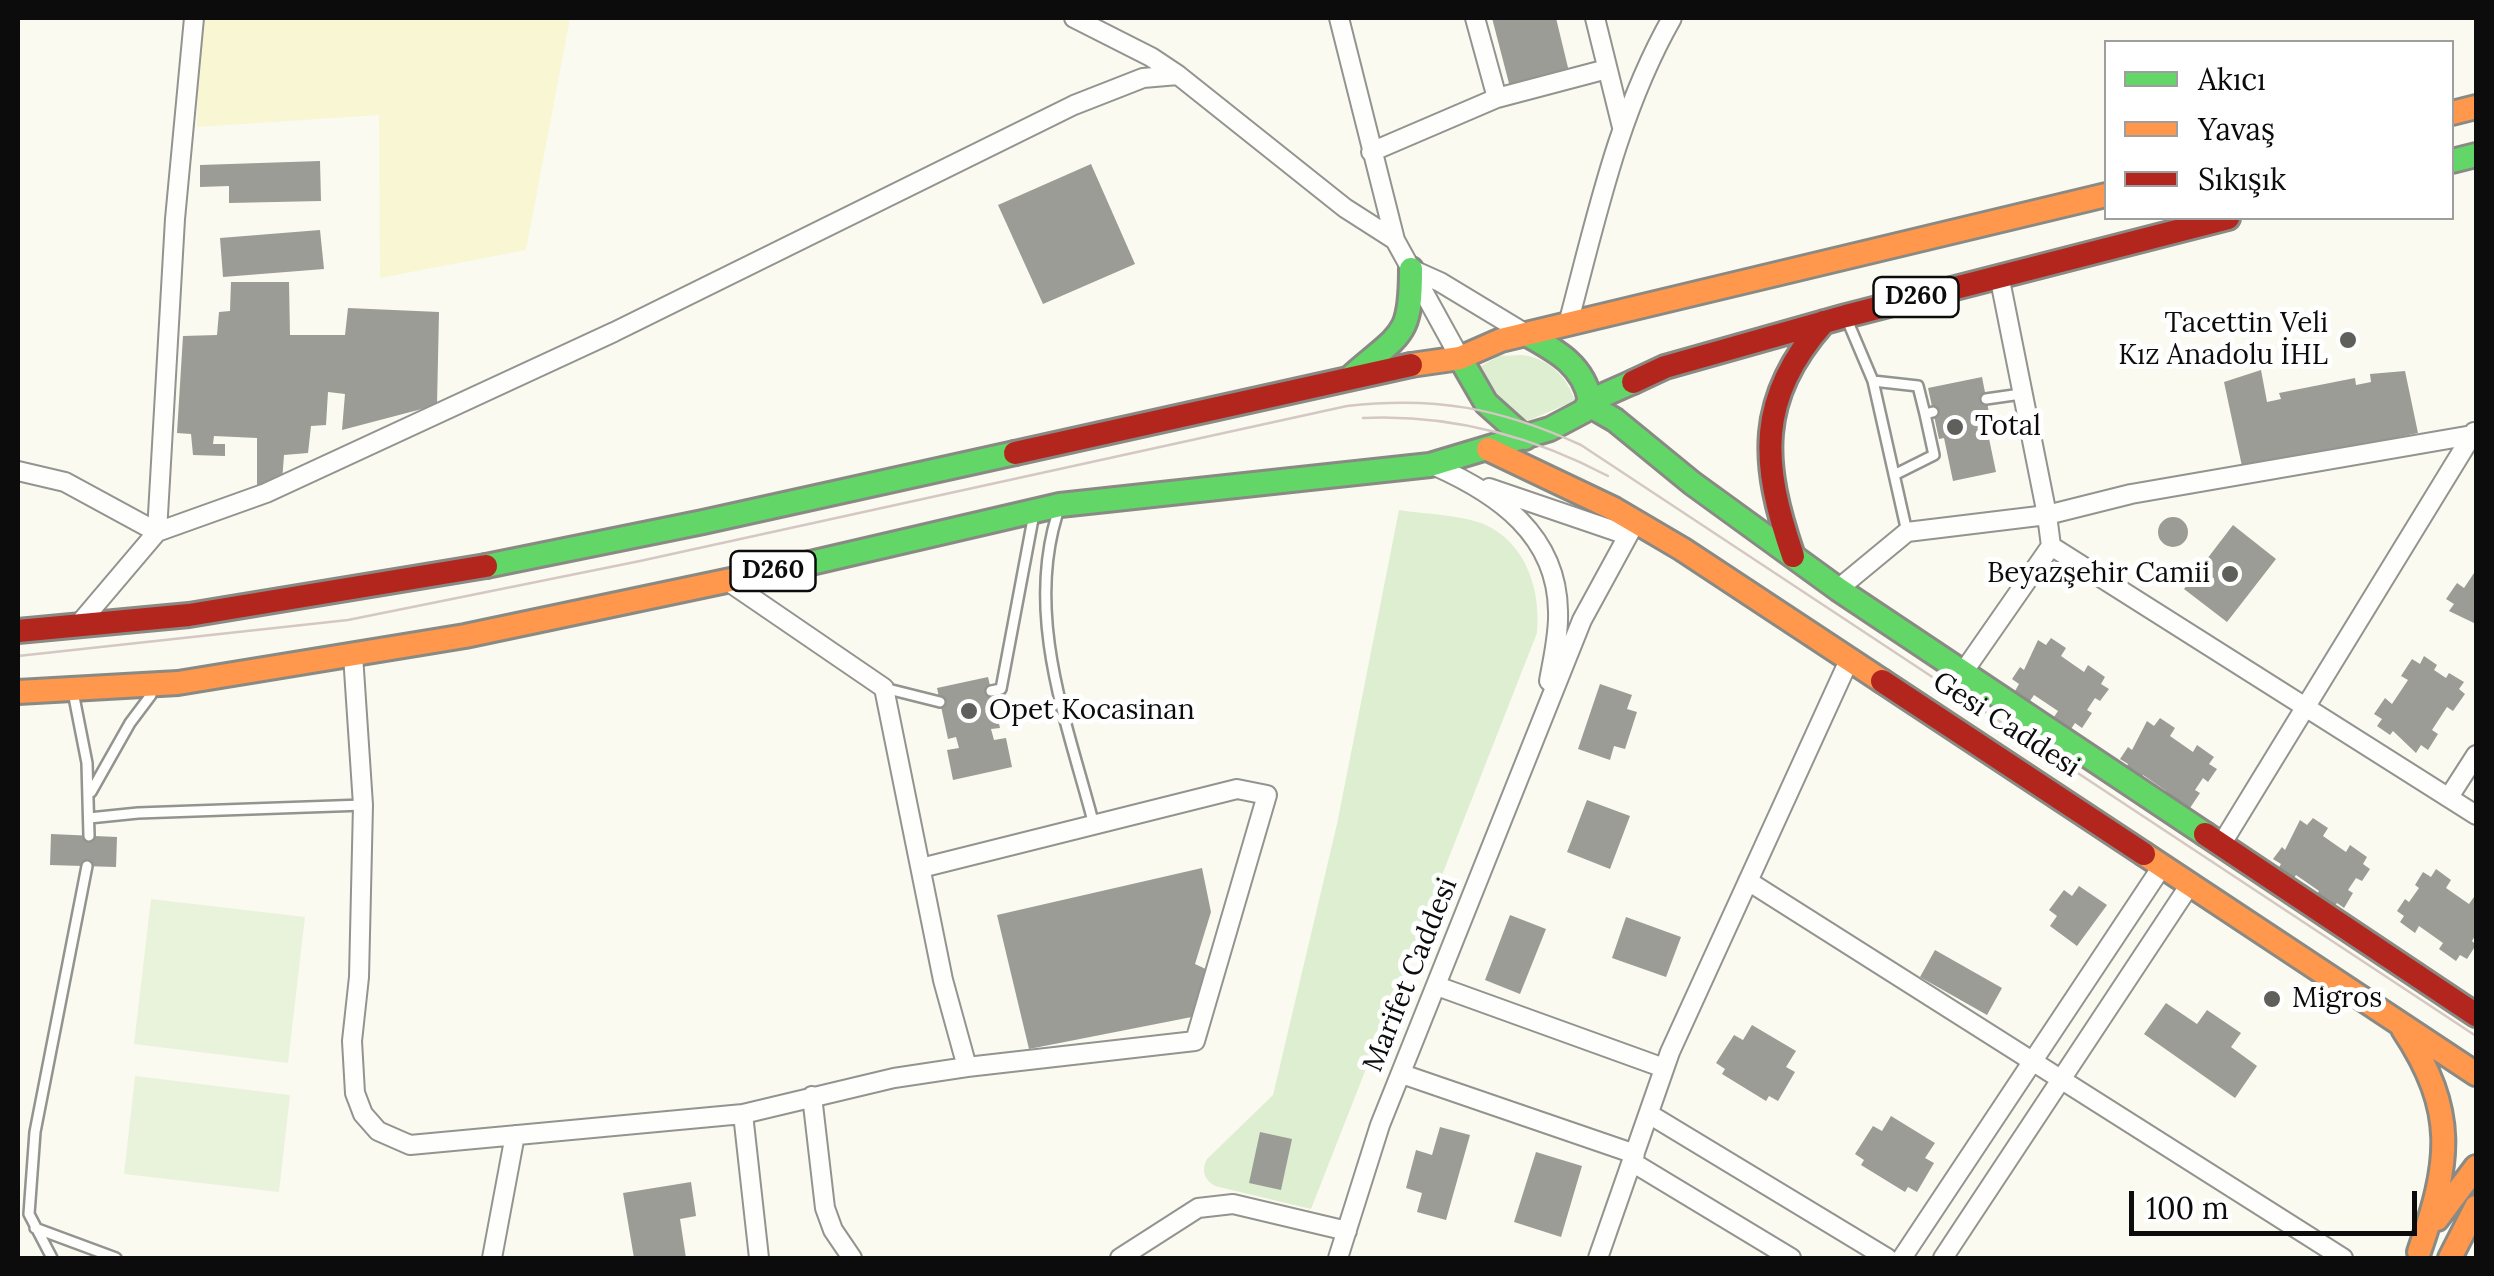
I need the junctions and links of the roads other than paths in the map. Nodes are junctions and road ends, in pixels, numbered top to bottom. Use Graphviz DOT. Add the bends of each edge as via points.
graph roads {
  1 [pos="194,18"];
  2 [pos="1074,18"];
  3 [pos="1340,18"];
  4 [pos="1476,18"];
  5 [pos="1595,18"];
  6 [pos="1672,18"];
  7 [pos="1608,69"];
  8 [pos="1178,76"];
  9 [pos="1496,98"];
  10 [pos="1622,127"];
  11 [pos="1371,152"];
  12 [pos="2104,195"];
  13 [pos="2220,220"];
  14 [pos="1394,240"];
  15 [pos="1412,269"];
  16 [pos="1999,275"];
  17 [pos="1835,319"];
  18 [pos="1568,324"];
  19 [pos="1526,334"];
  20 [pos="1460,358"];
  21 [pos="1352,377"];
  22 [pos="1873,381"];
  23 [pos="2021,394"];
  24 [pos="1986,399"];
  25 [pos="1596,400"];
  26 [pos="2474,432"];
  27 [pos="1525,438"];
  28 [pos="1488,449"];
  29 [pos="1430,464"];
  30 [pos="18,470"];
  31 [pos="1894,474"];
  32 [pos="1474,484"];
  33 [pos="1060,505"];
  34 [pos="1035,511"];
  35 [pos="2047,515"];
  36 [pos="1631,528"];
  37 [pos="157,532"];
  38 [pos="1907,532"];
  39 [pos="2051,546"];
  40 [pos="1793,556"];
  41 [pos="729,582"];
  42 [pos="1838,589"];
  43 [pos="75,628"];
  44 [pos="18,631"];
  45 [pos="353,655"];
  46 [pos="1850,658"];
  47 [pos="1964,671"];
  48 [pos="162,684"];
  49 [pos="884,688"];
  50 [pos="72,690"];
  51 [pos="992,691"];
  52 [pos="18,692"];
  53 [pos="940,702"];
  54 [pos="2306,707"];
  55 [pos="1544,716"];
  56 [pos="2476,755"];
  57 [pos="89,794"];
  58 [pos="2449,797"];
  59 [pos="363,805"];
  60 [pos="2476,815"];
  61 [pos="89,818"];
  62 [pos="1094,825"];
  63 [pos="89,836"];
  64 [pos="2221,845"];
  65 [pos="2163,865"];
  66 [pos="87,866"];
  67 [pos="920,868"];
  68 [pos="1748,881"];
  69 [pos="2191,884"];
  70 [pos="1438,986"];
  71 [pos="2476,1015"];
  72 [pos="2393,1018"];
  73 [pos="2032,1062"];
  74 [pos="967,1066"];
  75 [pos="1664,1068"];
  76 [pos="1402,1074"];
  77 [pos="2476,1074"];
  78 [pos="2061,1080"];
  79 [pos="812,1096"];
  80 [pos="743,1114"];
  81 [pos="1649,1114"];
  82 [pos="515,1135"];
  83 [pos="1634,1158"];
  84 [pos="2476,1167"];
  85 [pos="2476,1207"];
  86 [pos="36,1228"];
  87 [pos="1347,1231"];
  88 [pos="2417,1255"];
  89 [pos="1878,1256"];
  90 [pos="2332,1256"];
  91 [pos="52,1258"];
  92 [pos="116,1258"];
  93 [pos="492,1258"];
  94 [pos="759,1258"];
  95 [pos="852,1258"];
  96 [pos="1120,1258"];
  97 [pos="1338,1258"];
  98 [pos="1598,1258"];
  99 [pos="1791,1258"];
  100 [pos="1902,1258"];
  101 [pos="1943,1258"];
  102 [pos="2450,1258"];
  1 -- 37 [label="street"];
  2 -- 8 [label="street"];
  3 -- 11 [label="street"];
  4 -- 9 [label="street"];
  5 -- 7 [label="street"];
  6 -- 10 [label="street"];
  7 -- 9 [label="street"];
  7 -- 10 [label="street"];
  8 -- 14 [label="street"];
  8 -- 37 [label="street" via="1143,78 1074,105 614,332 266,494"];
  9 -- 11 [label="street"];
  10 -- 18 [label="street"];
  11 -- 14 [label="street"];
  12 -- 18 [label="main road, D260"];
  13 -- 16 [label="main road, D260"];
  14 -- 15 [label="street"];
  15 -- 19 [label="street"];
  15 -- 20 [label="street"];
  15 -- 21 [label="main road" via="1412,313 1403,330"];
  16 -- 17 [label="main road, D260"];
  16 -- 23 [label="street"];
  17 -- 22 [label="lane"];
  17 -- 25 [label="main road, D260" via="1666,367"];
  17 -- 40 [label="main road" via="1790,364 1772,416 1772,483"];
  18 -- 19 [label="main road, D260"];
  19 -- 20 [label="main road"];
  19 -- 25 [label="main road" via="1574,366"];
  20 -- 21 [label="main road, D260"];
  20 -- 27 [label="main road" via="1484,404"];
  21 -- 43 [label="main road, D260" via="628,539 354,590"];
  22 -- 31 [label="lane"];
  22 -- 31 [label="lane" via="1918,386 1929,413 1934,456"];
  23 -- 24 [label="lane"];
  23 -- 35 [label="street"];
  25 -- 27 [label="main road" via="1565,423"];
  25 -- 40 [label="main road, Gesi Caddesi" via="1692,484"];
  26 -- 35 [label="street"];
  26 -- 54 [label="street"];
  27 -- 28 [label="main road, D260"];
  28 -- 29 [label="main road, D260"];
  28 -- 36 [label="main road, Gesi Caddesi"];
  29 -- 32 [label="street"];
  29 -- 33 [label="main road, D260"];
  30 -- 37 [label="street" via="65,482"];
  31 -- 38 [label="lane"];
  32 -- 36 [label="street"];
  32 -- 55 [label="street" via="1524,520 1555,582 1558,625"];
  33 -- 34 [label="main road, D260"];
  33 -- 62 [label="lane" via="1045,568 1045,633"];
  34 -- 41 [label="main road, D260"];
  34 -- 51 [label="lane" via="1000,689"];
  35 -- 38 [label="street"];
  35 -- 39 [label="street"];
  36 -- 46 [label="main road, Gesi Caddesi"];
  36 -- 55 [label="street" via="1582,620"];
  37 -- 43 [label="street"];
  38 -- 42 [label="street"];
  39 -- 47 [label="street"];
  39 -- 54 [label="street"];
  40 -- 42 [label="main road, Gesi Caddesi"];
  41 -- 45 [label="main road, D260"];
  41 -- 49 [label="street"];
  42 -- 47 [label="main road, Gesi Caddesi"];
  43 -- 44 [label="main road, D260"];
  45 -- 48 [label="main road, D260"];
  45 -- 59 [label="street"];
  46 -- 65 [label="main road, Gesi Caddesi"];
  46 -- 68 [label="street"];
  47 -- 64 [label="main road, Gesi Caddesi"];
  48 -- 50 [label="main road, D260"];
  48 -- 57 [label="lane" via="130,723"];
  49 -- 53 [label="lane"];
  49 -- 67 [label="street"];
  50 -- 52 [label="main road, D260"];
  50 -- 57 [label="lane"];
  54 -- 58 [label="street"];
  54 -- 64 [label="street"];
  55 -- 70 [label="street, Marifet Caddesi"];
  56 -- 58 [label="street"];
  57 -- 61 [label="lane"];
  58 -- 60 [label="street"];
  59 -- 61 [label="lane"];
  59 -- 82 [label="street" via="352,1041 358,1104 378,1131 410,1145"];
  61 -- 63 [label="lane"];
  62 -- 67 [label="street"];
  62 -- 74 [label="street" via="1237,789 1267,795 1195,1041"];
  64 -- 71 [label="main road, Gesi Caddesi"];
  65 -- 69 [label="main road, Gesi Caddesi"];
  65 -- 73 [label="street"];
  66 -- 86 [label="lane" via="35,1132 29,1214"];
  67 -- 74 [label="street"];
  68 -- 73 [label="street"];
  68 -- 75 [label="street"];
  69 -- 72 [label="main road, Gesi Caddesi"];
  69 -- 78 [label="street"];
  70 -- 75 [label="street"];
  70 -- 76 [label="street, Marifet Caddesi"];
  72 -- 77 [label="main road, Gesi Caddesi"];
  72 -- 88 [label="main road" via="2427,1066 2444,1110 2437,1196"];
  73 -- 78 [label="street"];
  73 -- 100 [label="street"];
  74 -- 79 [label="street"];
  75 -- 81 [label="street"];
  76 -- 83 [label="street"];
  76 -- 87 [label="street, Marifet Caddesi"];
  78 -- 90 [label="street"];
  78 -- 101 [label="street"];
  79 -- 80 [label="street"];
  79 -- 95 [label="street" via="825,1208"];
  80 -- 82 [label="street"];
  80 -- 94 [label="street"];
  81 -- 83 [label="street"];
  81 -- 89 [label="street"];
  82 -- 93 [label="street"];
  83 -- 98 [label="street"];
  83 -- 99 [label="street"];
  84 -- 88 [label="main road"];
  85 -- 102 [label="main road"];
  86 -- 91 [label="lane"];
  86 -- 92 [label="lane"];
  87 -- 96 [label="street" via="1233,1204 1198,1208"];
  87 -- 97 [label="street, Marifet Caddesi"];
}
